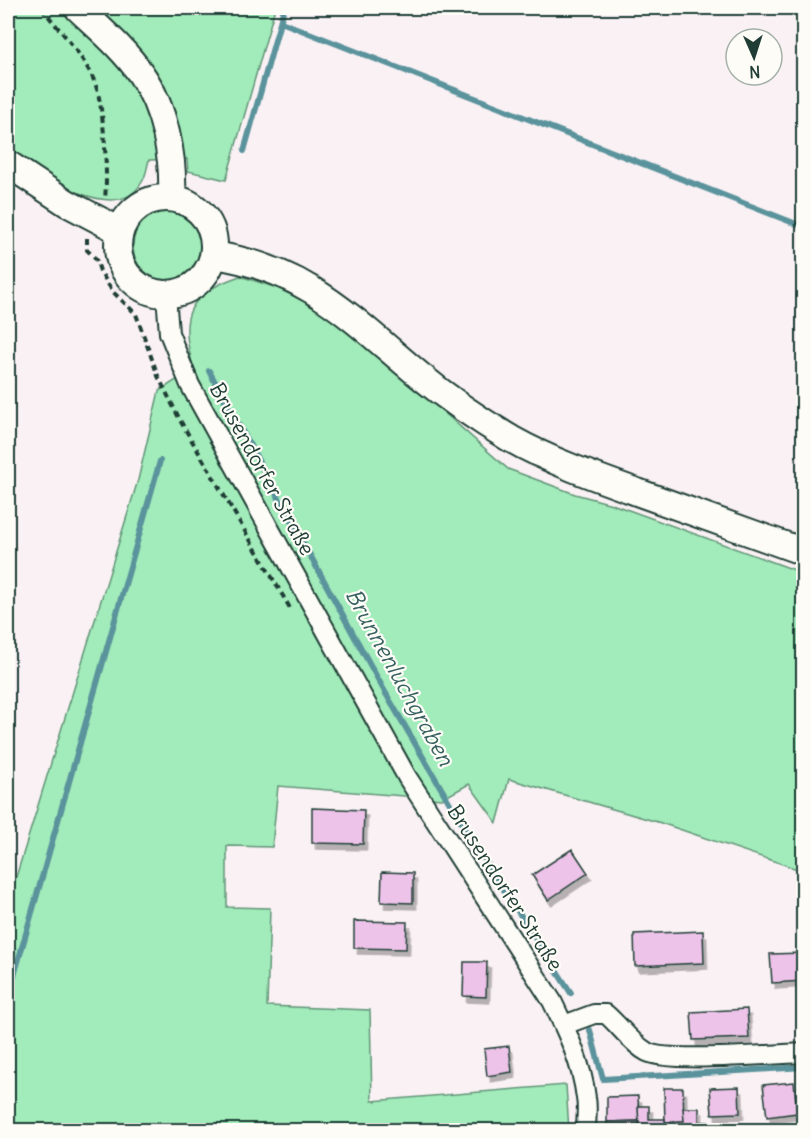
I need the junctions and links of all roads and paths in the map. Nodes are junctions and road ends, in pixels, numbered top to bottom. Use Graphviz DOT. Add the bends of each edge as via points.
graph roads {
  1 [pos="42,8"];
  2 [pos="78,8"];
  3 [pos="8,164"];
  4 [pos="171,198"];
  5 [pos="105,199"];
  6 [pos="120,231"];
  7 [pos="214,255"];
  8 [pos="166,295"];
  9 [pos="804,552"];
  10 [pos="564,1025"];
  11 [pos="804,1053"];
  12 [pos="586,1131"];
  1 -- 5 [label="path" via="96,84 104,140"];
  2 -- 4 [label="main road" via="126,56 149,88 164,126 171,165"];
  3 -- 6 [label="main road" via="67,203"];
  4 -- 6 [label="main road" via="140,206 124,221"];
  4 -- 7 [label="main road" via="190,204 205,218 214,236"];
  6 -- 8 [label="main road" via="118,251 124,270 137,286"];
  7 -- 8 [label="main road" via="207,273 193,287"];
  7 -- 9 [label="main road" via="244,260 302,283 332,302 464,409 513,440 622,487"];
  8 -- 10 [label="street, Brusendorfer Straße" via="169,333 190,385 407,777"];
  10 -- 11 [label="street" via="594,1014 606,1014 648,1053 671,1057"];
  10 -- 12 [label="street, Brusendorfer Straße" via="584,1083"];
}
